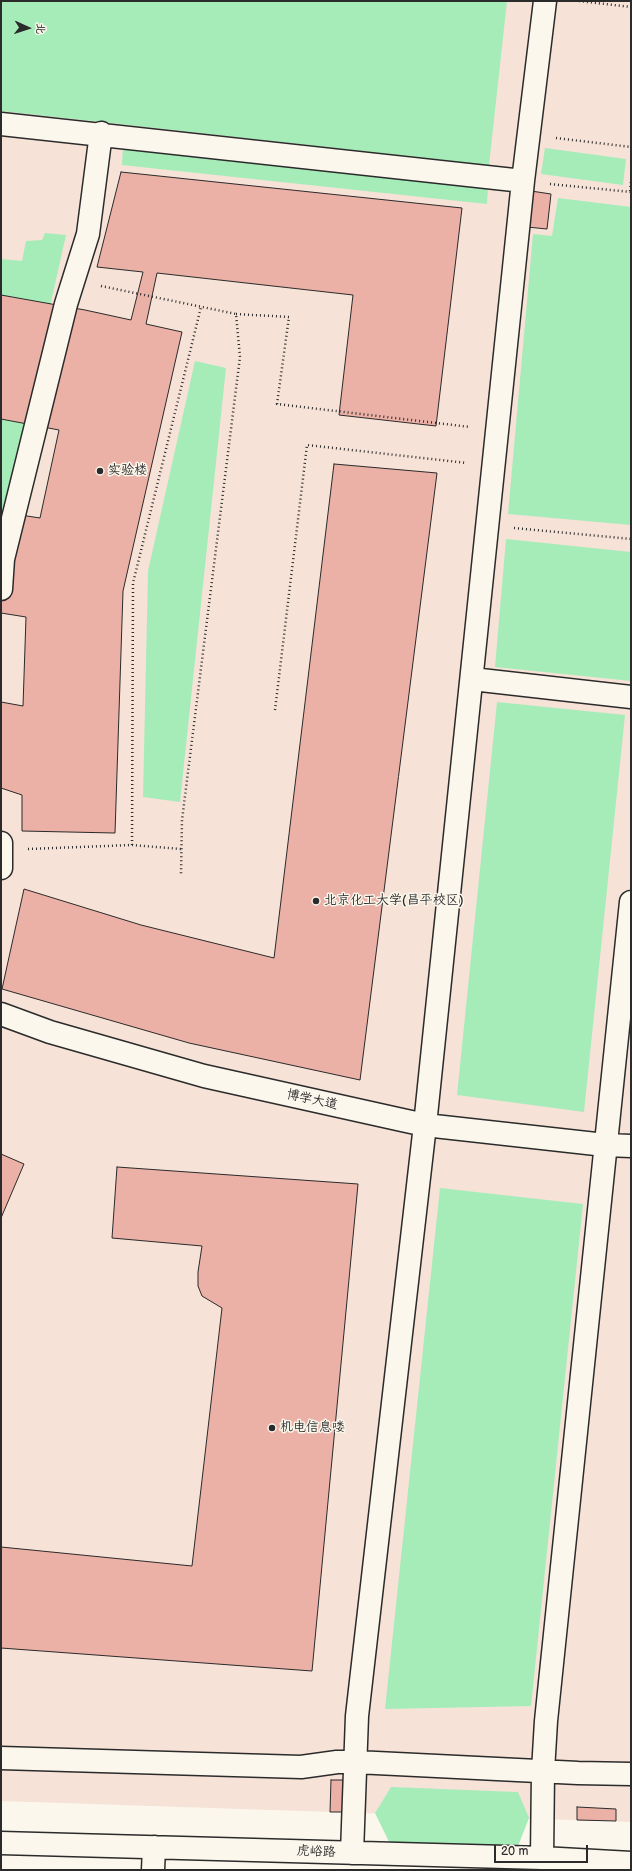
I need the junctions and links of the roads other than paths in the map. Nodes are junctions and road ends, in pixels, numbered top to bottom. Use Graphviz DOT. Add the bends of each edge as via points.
graph roads {
  1 [pos="545,1"];
  2 [pos="1,124"];
  3 [pos="101,134"];
  4 [pos="523,181"];
  5 [pos="1,589"];
  6 [pos="472,679"];
  7 [pos="631,697"];
  8 [pos="1,843"];
  9 [pos="1,850"];
  10 [pos="1,868"];
  11 [pos="631,902"];
  12 [pos="1,1014"];
  13 [pos="425,1125"];
  14 [pos="605,1145"];
  15 [pos="631,1146"];
  16 [pos="1,1758"];
  17 [pos="356,1762"];
  18 [pos="543,1771"];
  19 [pos="631,1774"];
  20 [pos="1,1843"];
  21 [pos="154,1847"];
  22 [pos="352,1853"];
  23 [pos="542,1858"];
  24 [pos="631,1863"];
  25 [pos="154,1870"];
  1 -- 4 [label="street"];
  2 -- 3 [label="street"];
  3 -- 4 [label="street"];
  3 -- 5 [label="street" via="88,234 73,280 3,559"];
  4 -- 6 [label="street"];
  6 -- 7 [label="street"];
  6 -- 13 [label="street"];
  8 -- 9 [label="street"];
  9 -- 10 [label="street"];
  11 -- 14 [label="street"];
  12 -- 13 [label="street, 博学大道" via="50,1032 204,1076"];
  13 -- 14 [label="street, 博学大道"];
  13 -- 17 [label="street" via="357,1716"];
  14 -- 15 [label="street, 博学大道"];
  14 -- 18 [label="street"];
  16 -- 17 [label="street" via="301,1767"];
  17 -- 18 [label="street"];
  17 -- 22 [label="street"];
  18 -- 19 [label="street"];
  18 -- 23 [label="street"];
  20 -- 21 [label="street, 虎峪路"];
  21 -- 22 [label="street, 虎峪路"];
  21 -- 25 [label="street"];
  22 -- 23 [label="street, 虎峪路"];
  23 -- 24 [label="street, 虎峪路"];
}
